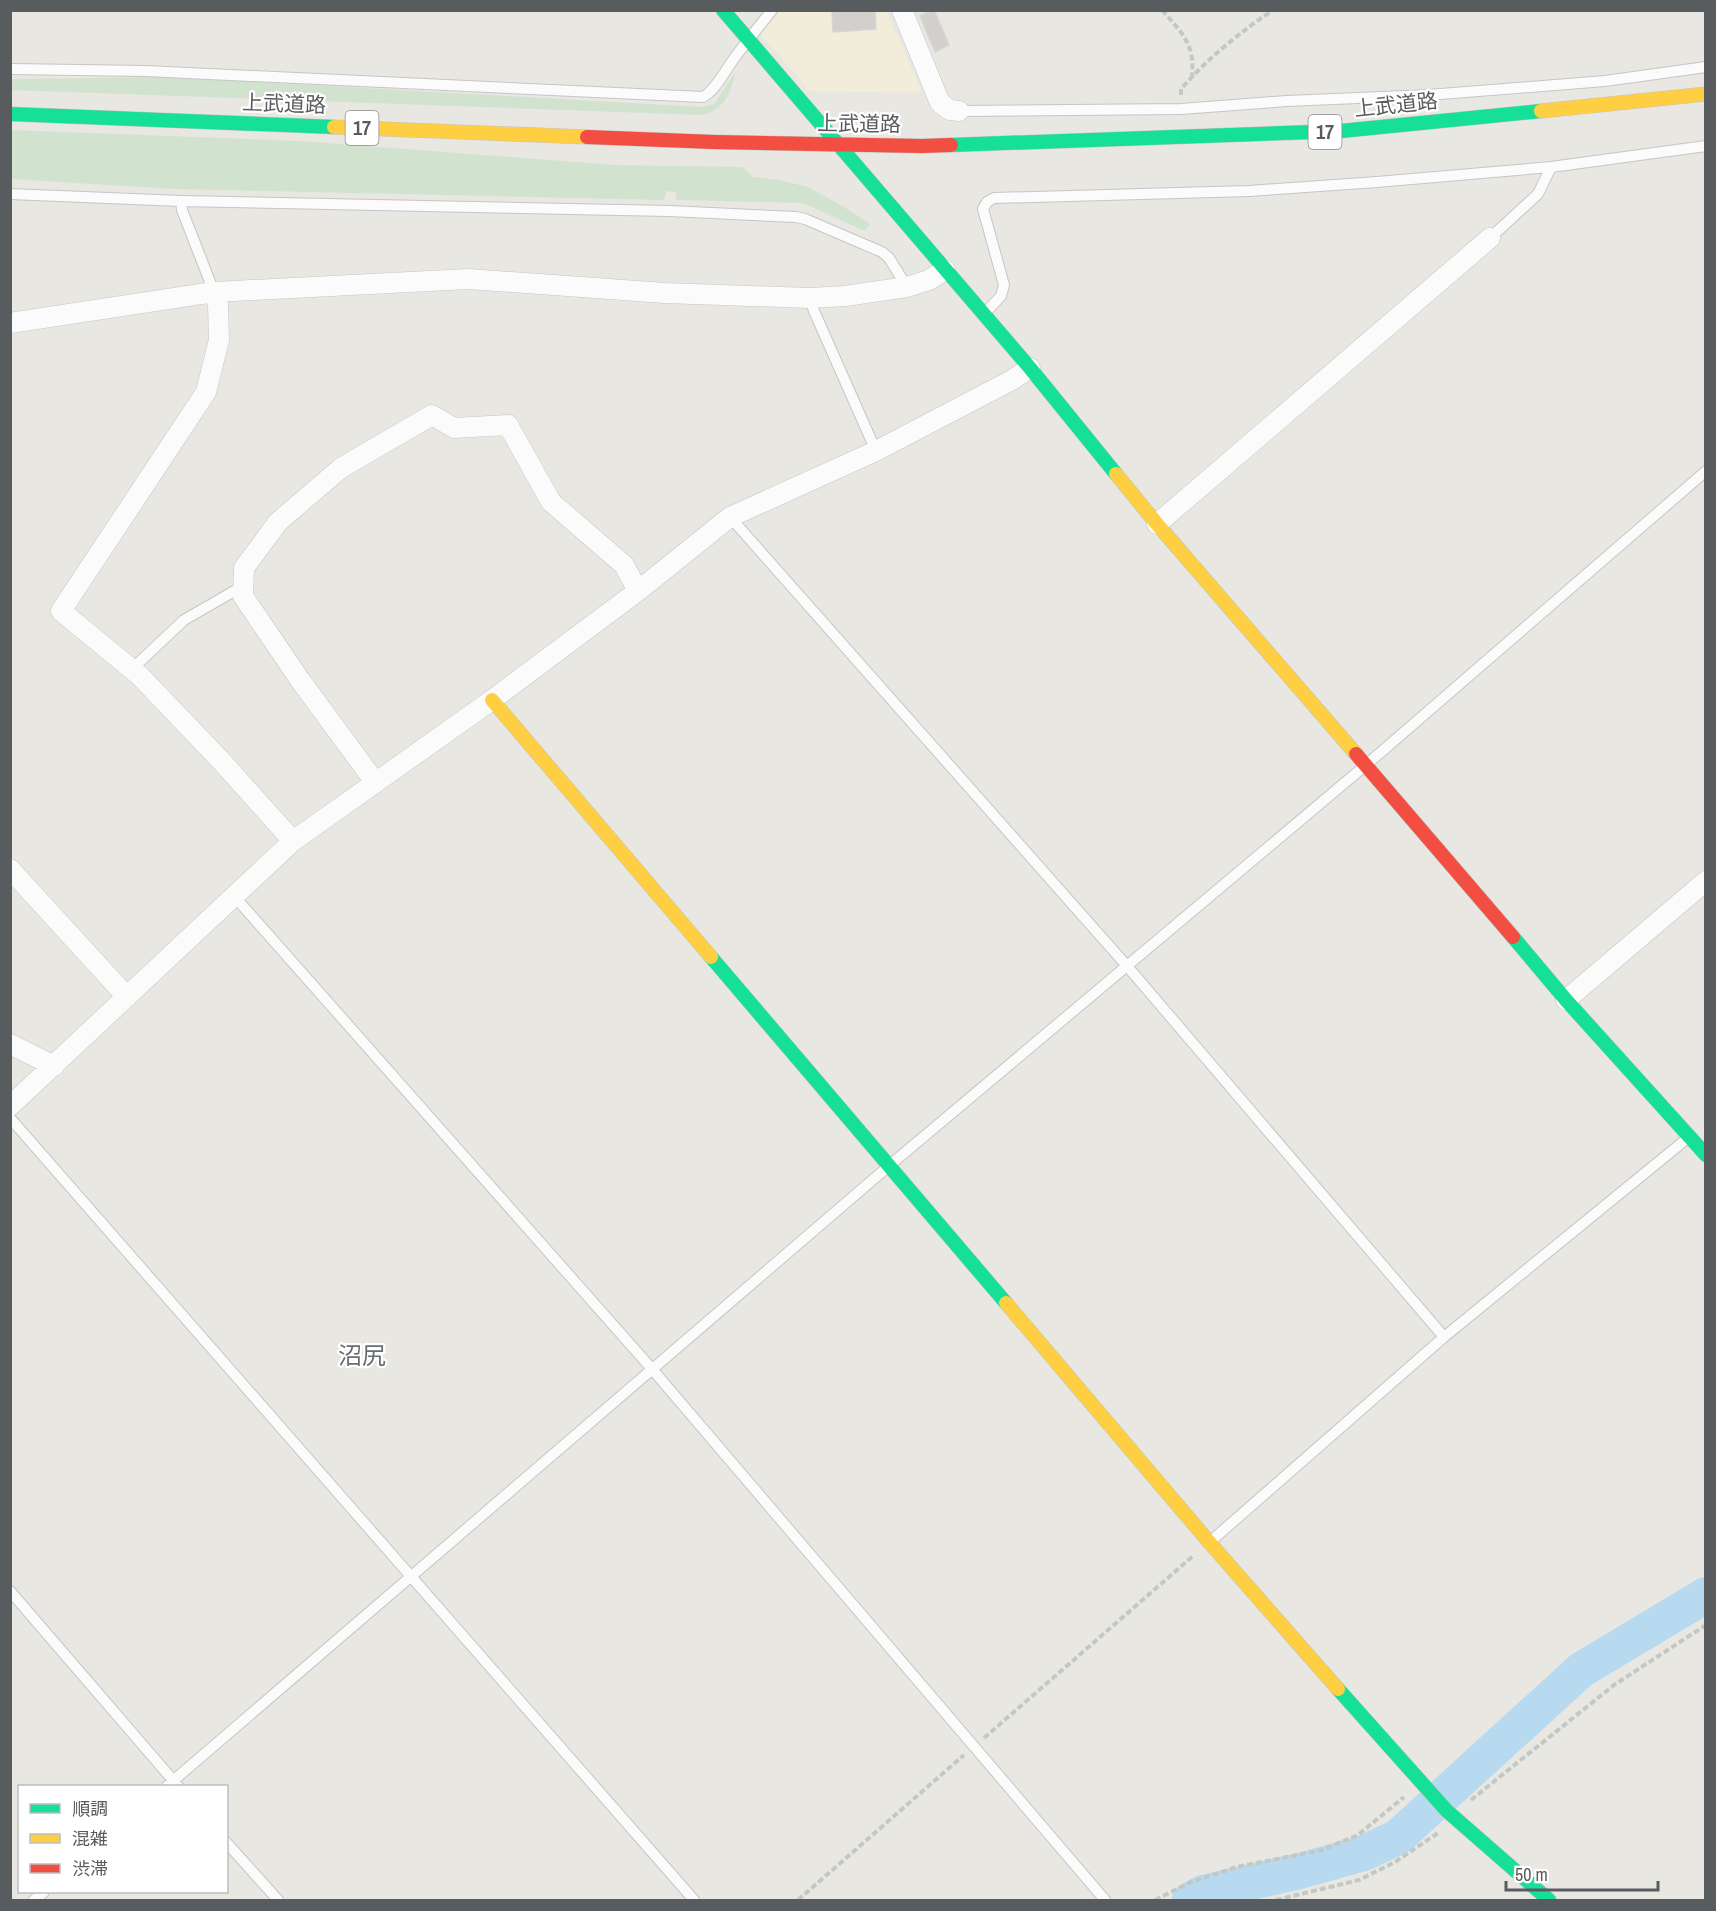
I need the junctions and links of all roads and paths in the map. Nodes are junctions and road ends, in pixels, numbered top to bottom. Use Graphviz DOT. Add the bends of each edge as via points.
graph roads {
  1 [pos="723,10"];
  2 [pos="772,10"];
  3 [pos="902,10"];
  4 [pos="1162,10"];
  5 [pos="1273,10"];
  6 [pos="748,39"];
  7 [pos="1706,67"];
  8 [pos="10,69"];
  9 [pos="1191,76"];
  10 [pos="1706,94"];
  11 [pos="1180,109"];
  12 [pos="959,111"];
  13 [pos="10,114"];
  14 [pos="838,144"];
  15 [pos="1706,146"];
  16 [pos="1551,168"];
  17 [pos="10,194"];
  18 [pos="181,201"];
  19 [pos="1490,238"];
  20 [pos="945,270"];
  21 [pos="907,287"];
  22 [pos="214,292"];
  23 [pos="810,298"];
  24 [pos="984,314"];
  25 [pos="10,323"];
  26 [pos="1030,368"];
  27 [pos="876,452"];
  28 [pos="1706,471"];
  29 [pos="730,517"];
  30 [pos="1156,524"];
  31 [pos="243,586"];
  32 [pos="638,591"];
  33 [pos="132,669"];
  34 [pos="492,700"];
  35 [pos="1366,765"];
  36 [pos="375,782"];
  37 [pos="293,842"];
  38 [pos="10,869"];
  39 [pos="1706,881"];
  40 [pos="234,896"];
  41 [pos="1127,966"];
  42 [pos="127,997"];
  43 [pos="1566,1000"];
  44 [pos="10,1044"];
  45 [pos="54,1066"];
  46 [pos="10,1106"];
  47 [pos="10,1118"];
  48 [pos="1690,1137"];
  49 [pos="1706,1155"];
  50 [pos="890,1165"];
  51 [pos="1444,1337"];
  52 [pos="652,1370"];
  53 [pos="1209,1542"];
  54 [pos="411,1576"];
  55 [pos="10,1591"];
  56 [pos="1706,1625"];
  57 [pos="974,1747"];
  58 [pos="1421,1784"];
  59 [pos="172,1785"];
  60 [pos="1451,1814"];
  61 [pos="228,1844"];
  62 [pos="278,1900"];
  63 [pos="694,1900"];
  64 [pos="798,1900"];
  65 [pos="1105,1900"];
  66 [pos="1155,1900"];
  67 [pos="1276,1900"];
  68 [pos="1549,1900"];
  1 -- 6 [label="main road"];
  2 -- 6 [label="lane"];
  3 -- 12 [label="street" via="940,103"];
  4 -- 9 [label="path" via="1188,42"];
  5 -- 9 [label="path" via="1238,34"];
  6 -- 8 [label="lane" via="704,98 146,71"];
  6 -- 14 [label="main road"];
  7 -- 11 [label="lane" via="1605,81"];
  9 -- 11 [label="path" via="1180,89"];
  10 -- 14 [label="main road, 上武道路 / 17" via="1341,131 922,146"];
  11 -- 12 [label="lane"];
  13 -- 14 [label="main road, 上武道路 / 17"];
  14 -- 20 [label="main road"];
  15 -- 16 [label="lane"];
  16 -- 19 [label="lane" via="1538,194"];
  16 -- 24 [label="lane" via="1249,191 994,198 983,209 1004,285"];
  17 -- 18 [label="lane"];
  18 -- 21 [label="lane" via="796,217 882,252"];
  18 -- 22 [label="lane"];
  19 -- 30 [label="street"];
  20 -- 21 [label="street"];
  20 -- 24 [label="main road"];
  21 -- 23 [label="street"];
  22 -- 23 [label="street" via="468,279 665,293"];
  22 -- 25 [label="street"];
  22 -- 33 [label="street" via="219,339 206,392 61,611"];
  23 -- 27 [label="lane"];
  24 -- 26 [label="main road"];
  26 -- 27 [label="street"];
  26 -- 30 [label="main road"];
  27 -- 29 [label="street"];
  28 -- 35 [label="lane"];
  29 -- 32 [label="street"];
  29 -- 41 [label="lane"];
  30 -- 35 [label="main road"];
  31 -- 32 [label="street" via="244,568 278,522 341,468 432,415 454,428 508,425 551,502 624,565"];
  31 -- 33 [label="lane" via="184,620"];
  31 -- 36 [label="street" via="243,596"];
  32 -- 34 [label="street"];
  33 -- 37 [label="street"];
  34 -- 36 [label="street"];
  34 -- 50 [label="main road"];
  35 -- 41 [label="lane"];
  35 -- 43 [label="main road"];
  36 -- 37 [label="street"];
  37 -- 40 [label="street"];
  38 -- 42 [label="street"];
  39 -- 43 [label="street"];
  40 -- 42 [label="street"];
  40 -- 52 [label="lane"];
  41 -- 50 [label="lane"];
  41 -- 51 [label="lane"];
  42 -- 45 [label="street"];
  43 -- 48 [label="main road"];
  44 -- 45 [label="street"];
  45 -- 46 [label="street"];
  47 -- 54 [label="lane"];
  48 -- 49 [label="main road"];
  48 -- 51 [label="lane"];
  50 -- 52 [label="lane"];
  50 -- 53 [label="main road"];
  51 -- 53 [label="lane"];
  52 -- 54 [label="lane"];
  52 -- 57 [label="lane"];
  53 -- 57 [label="path"];
  53 -- 58 [label="main road"];
  54 -- 59 [label="lane"];
  54 -- 63 [label="lane"];
  55 -- 59 [label="lane"];
  56 -- 60 [label="path" via="1614,1685"];
  57 -- 64 [label="path"];
  57 -- 65 [label="lane"];
  58 -- 60 [label="main road"];
  58 -- 66 [label="path" via="1358,1834 1322,1850 1237,1867"];
  60 -- 67 [label="path" via="1424,1843 1359,1880"];
  60 -- 68 [label="main road"];
  61 -- 62 [label="lane"];
}
